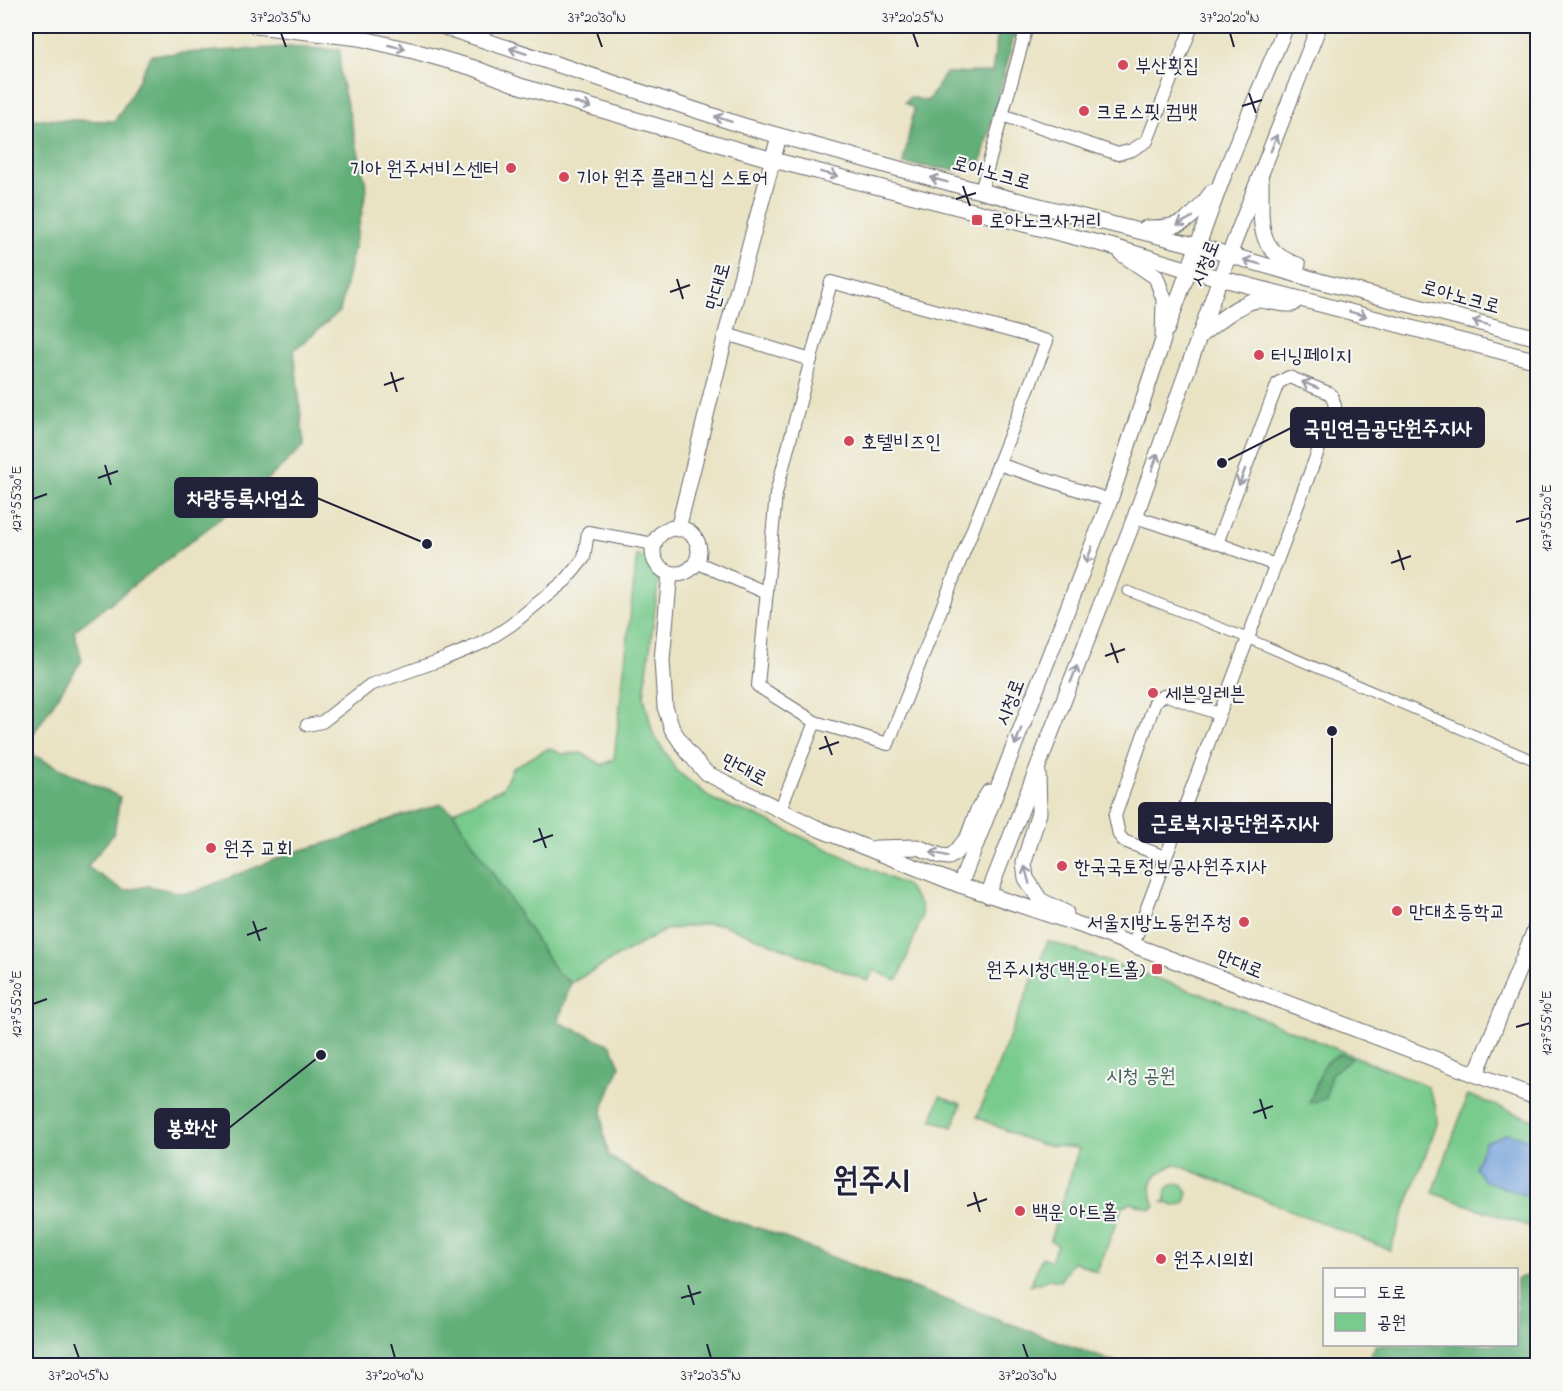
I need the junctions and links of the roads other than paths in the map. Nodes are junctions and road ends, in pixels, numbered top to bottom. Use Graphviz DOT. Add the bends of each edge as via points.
graph roads {
  1 [pos="256,26"];
  2 [pos="441,26"];
  3 [pos="1027,26"];
  4 [pos="1192,26"];
  5 [pos="1286,26"];
  6 [pos="1319,26"];
  7 [pos="1002,115"];
  8 [pos="779,136"];
  9 [pos="772,160"];
  10 [pos="1261,176"];
  11 [pos="1223,177"];
  12 [pos="981,191"];
  13 [pos="1117,227"];
  14 [pos="1110,246"];
  15 [pos="1198,246"];
  16 [pos="1229,256"];
  17 [pos="1189,270"];
  18 [pos="1220,278"];
  19 [pos="1319,281"];
  20 [pos="1316,303"];
  21 [pos="726,334"];
  22 [pos="1199,336"];
  23 [pos="1538,338"];
  24 [pos="1163,340"];
  25 [pos="811,360"];
  26 [pos="1538,361"];
  27 [pos="998,464"];
  28 [pos="1110,500"];
  29 [pos="1135,517"];
  30 [pos="678,529"];
  31 [pos="1217,543"];
  32 [pos="654,544"];
  33 [pos="696,562"];
  34 [pos="1275,565"];
  35 [pos="670,573"];
  36 [pos="1128,591"];
  37 [pos="767,593"];
  38 [pos="1247,638"];
  39 [pos="1219,714"];
  40 [pos="815,722"];
  41 [pos="307,726"];
  42 [pos="1538,762"];
  43 [pos="1007,764"];
  44 [pos="1038,767"];
  45 [pos="780,810"];
  46 [pos="867,848"];
  47 [pos="1166,857"];
  48 [pos="960,885"];
  49 [pos="988,895"];
  50 [pos="1538,922"];
  51 [pos="1083,926"];
  52 [pos="1133,945"];
  53 [pos="1476,1074"];
  54 [pos="1538,1098"];
  1 -- 9 [label="street, one-way" via="359,38 414,51"];
  8 -- 2 [label="street, 로아노크로, one-way"];
  3 -- 7 [label="street"];
  4 -- 7 [label="street" via="1147,141 1132,150 1118,154"];
  5 -- 11 [label="street, 시청로"];
  10 -- 6 [label="street, 시청로, one-way"];
  7 -- 12 [label="street"];
  8 -- 9 [label="street, 만대로"];
  12 -- 8 [label="street, 로아노크로, one-way"];
  9 -- 14 [label="street, one-way"];
  9 -- 21 [label="street, 만대로"];
  10 -- 16 [label="street, 시청로"];
  10 -- 19 [label="street" via="1263,230 1268,248 1282,260 1303,267"];
  11 -- 13 [label="street, one-way" via="1194,216 1175,226"];
  11 -- 15 [label="street, 시청로"];
  12 -- 13 [label="street, 로아노크로"];
  13 -- 15 [label="street, 로아노크로"];
  14 -- 17 [label="street"];
  14 -- 24 [label="street" via="1156,277 1164,299"];
  15 -- 16 [label="street, 로아노크로"];
  15 -- 17 [label="street, 시청로"];
  16 -- 18 [label="street, 시청로"];
  19 -- 16 [label="street, 로아노크로, one-way"];
  17 -- 18 [label="street"];
  17 -- 24 [label="street, 시청로"];
  18 -- 20 [label="street"];
  18 -- 22 [label="street, 시청로"];
  23 -- 19 [label="street, 로아노크로, one-way"];
  20 -- 22 [label="street" via="1257,300 1236,309"];
  20 -- 26 [label="street, one-way"];
  21 -- 25 [label="street"];
  21 -- 30 [label="street, 만대로"];
  29 -- 22 [label="street, 시청로, one-way"];
  24 -- 28 [label="street, 시청로"];
  25 -- 27 [label="street" via="831,282 1047,341"];
  25 -- 37 [label="street" via="776,494"];
  27 -- 28 [label="street"];
  27 -- 40 [label="street" via="888,744"];
  28 -- 43 [label="street, 시청로, one-way"];
  29 -- 31 [label="street"];
  44 -- 29 [label="street, 시청로, one-way"];
  30 -- 32 [label="street" via="666,530"];
  30 -- 33 [label="street" via="688,532 697,543"];
  31 -- 34 [label="street"];
  34 -- 31 [label="street, one-way" via="1335,406 1332,396 1289,377 1278,383"];
  32 -- 35 [label="street" via="655,562"];
  32 -- 41 [label="street" via="588,532 584,558 566,580 511,625 485,642 370,685 322,722"];
  33 -- 35 [label="street" via="689,571"];
  33 -- 37 [label="street"];
  34 -- 38 [label="street"];
  35 -- 45 [label="street, 만대로" via="662,660 665,706 672,729 705,773"];
  36 -- 38 [label="street"];
  37 -- 40 [label="street" via="758,686"];
  38 -- 39 [label="street"];
  38 -- 42 [label="street"];
  39 -- 47 [label="street"];
  39 -- 47 [label="street" via="1167,695 1155,702 1115,816 1124,841"];
  40 -- 45 [label="street"];
  43 -- 46 [label="street, one-way" via="978,810 968,837 949,857 917,847"];
  43 -- 48 [label="street, 시청로"];
  44 -- 49 [label="street, 시청로"];
  51 -- 44 [label="street, one-way" via="1040,900 1026,878 1024,862 1039,813"];
  45 -- 46 [label="street, 만대로"];
  46 -- 48 [label="street, 만대로"];
  47 -- 52 [label="street"];
  48 -- 49 [label="street, 만대로"];
  49 -- 51 [label="street, 만대로"];
  50 -- 53 [label="street"];
  51 -- 52 [label="street, 만대로"];
  52 -- 53 [label="street, 만대로"];
  53 -- 54 [label="street, 만대로"];
}
